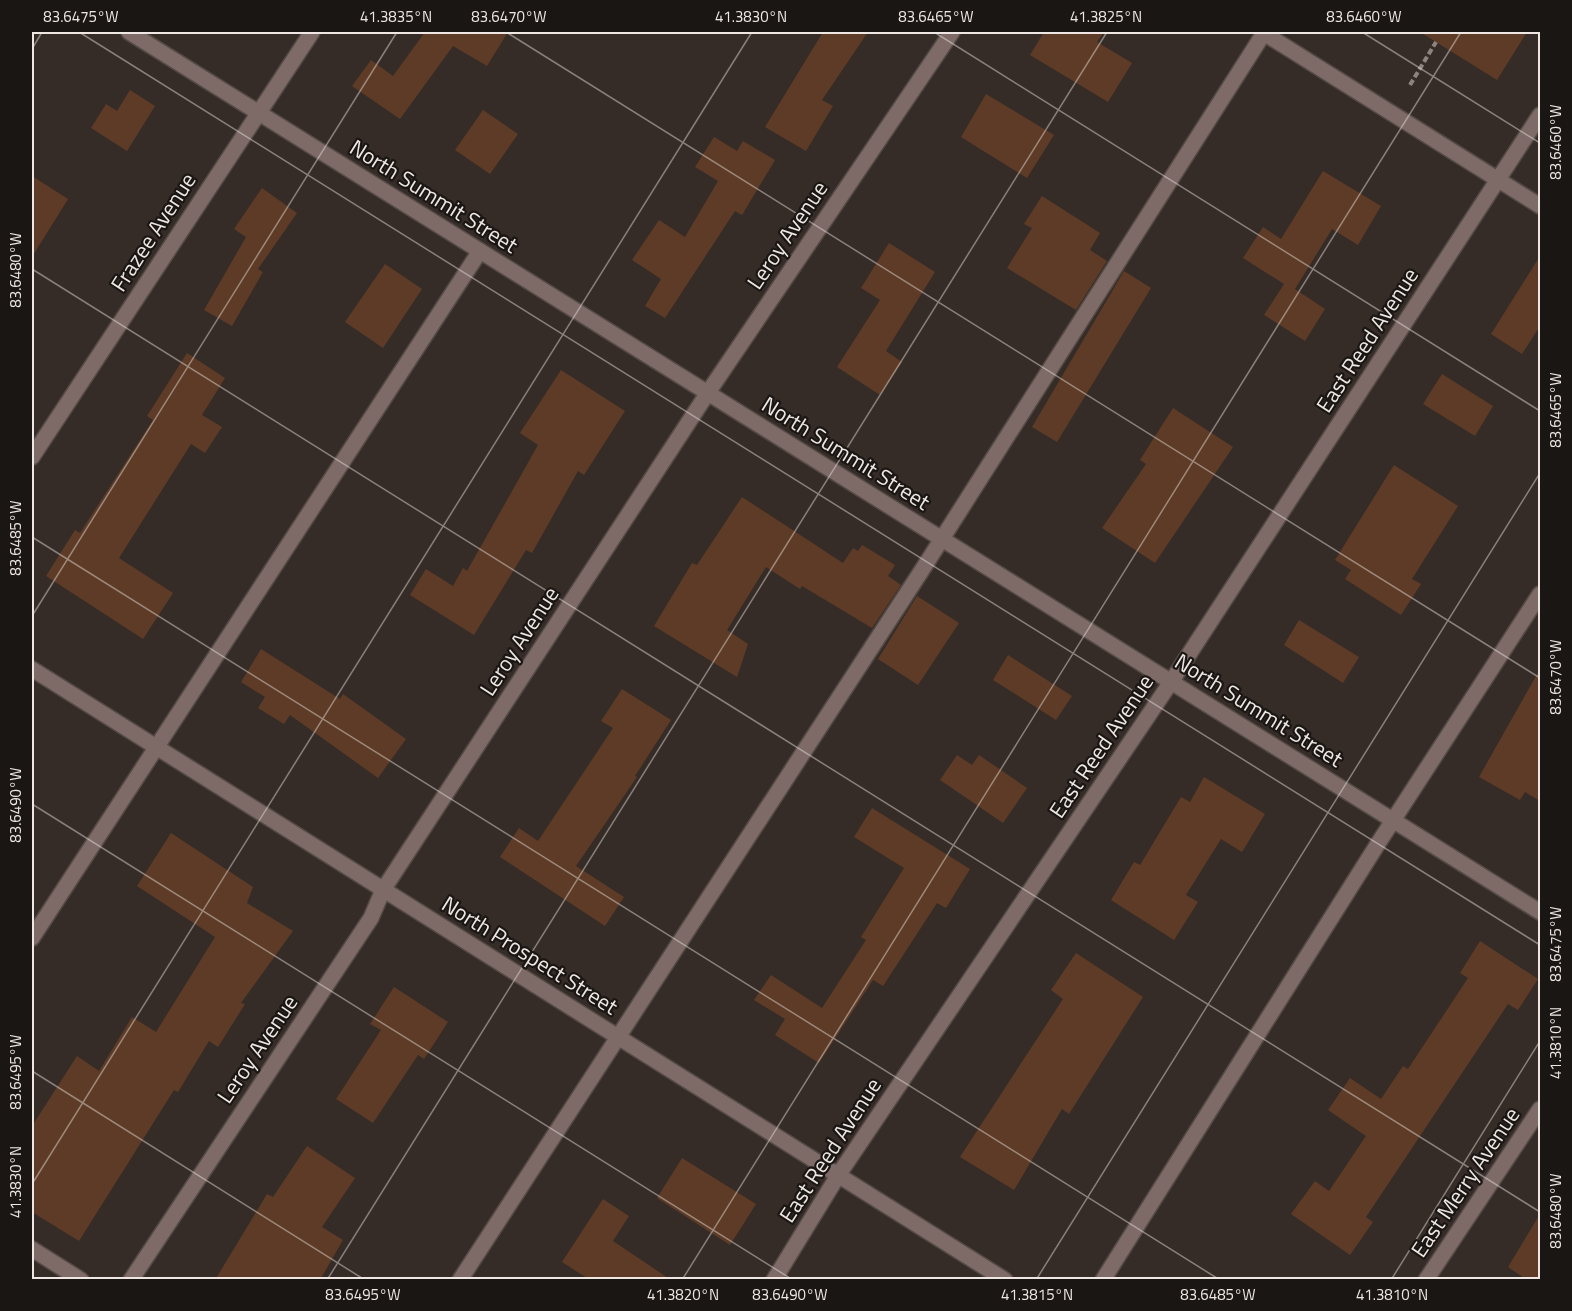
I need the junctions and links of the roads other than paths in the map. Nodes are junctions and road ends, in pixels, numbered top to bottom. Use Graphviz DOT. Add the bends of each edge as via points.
graph roads {
  1 [pos="129,32"];
  2 [pos="312,32"];
  3 [pos="952,32"];
  4 [pos="1263,32"];
  5 [pos="259,113"];
  6 [pos="1540,115"];
  7 [pos="1498,180"];
  8 [pos="1540,206"];
  9 [pos="480,251"];
  10 [pos="707,394"];
  11 [pos="32,458"];
  12 [pos="942,539"];
  13 [pos="1540,594"];
  14 [pos="32,669"];
  15 [pos="1172,682"];
  16 [pos="158,748"];
  17 [pos="1393,820"];
  18 [pos="383,890"];
  19 [pos="1540,912"];
  20 [pos="32,938"];
  21 [pos="618,1036"];
  22 [pos="1540,1109"];
  23 [pos="839,1173"];
  24 [pos="32,1249"];
  25 [pos="81,1280"];
  26 [pos="131,1280"];
  27 [pos="460,1280"];
  28 [pos="774,1280"];
  29 [pos="1005,1280"];
  30 [pos="1103,1280"];
  31 [pos="1426,1280"];
  1 -- 5 [label="street, North Summit Street"];
  2 -- 5 [label="street, Frazee Avenue"];
  3 -- 10 [label="street, Leroy Avenue"];
  4 -- 7 [label="street"];
  4 -- 12 [label="street"];
  5 -- 9 [label="street, North Summit Street"];
  5 -- 11 [label="street, Frazee Avenue"];
  6 -- 7 [label="street, East Reed Avenue"];
  7 -- 8 [label="street"];
  7 -- 15 [label="street, East Reed Avenue"];
  9 -- 10 [label="street, North Summit Street"];
  9 -- 16 [label="street"];
  10 -- 12 [label="street, North Summit Street"];
  10 -- 18 [label="street, Leroy Avenue"];
  12 -- 15 [label="street, North Summit Street"];
  12 -- 21 [label="street"];
  13 -- 17 [label="street"];
  14 -- 16 [label="street, North Prospect Street"];
  15 -- 17 [label="street, North Summit Street"];
  15 -- 23 [label="street, East Reed Avenue"];
  16 -- 18 [label="street, North Prospect Street"];
  16 -- 20 [label="street"];
  17 -- 19 [label="street, North Summit Street"];
  17 -- 30 [label="street"];
  18 -- 21 [label="street, North Prospect Street"];
  18 -- 26 [label="street, Leroy Avenue" via="371,918"];
  21 -- 23 [label="street, North Prospect Street"];
  21 -- 27 [label="street"];
  22 -- 31 [label="street, East Merry Avenue"];
  23 -- 28 [label="street, East Reed Avenue"];
  23 -- 29 [label="street, North Prospect Street"];
  24 -- 25 [label="street"];
}
